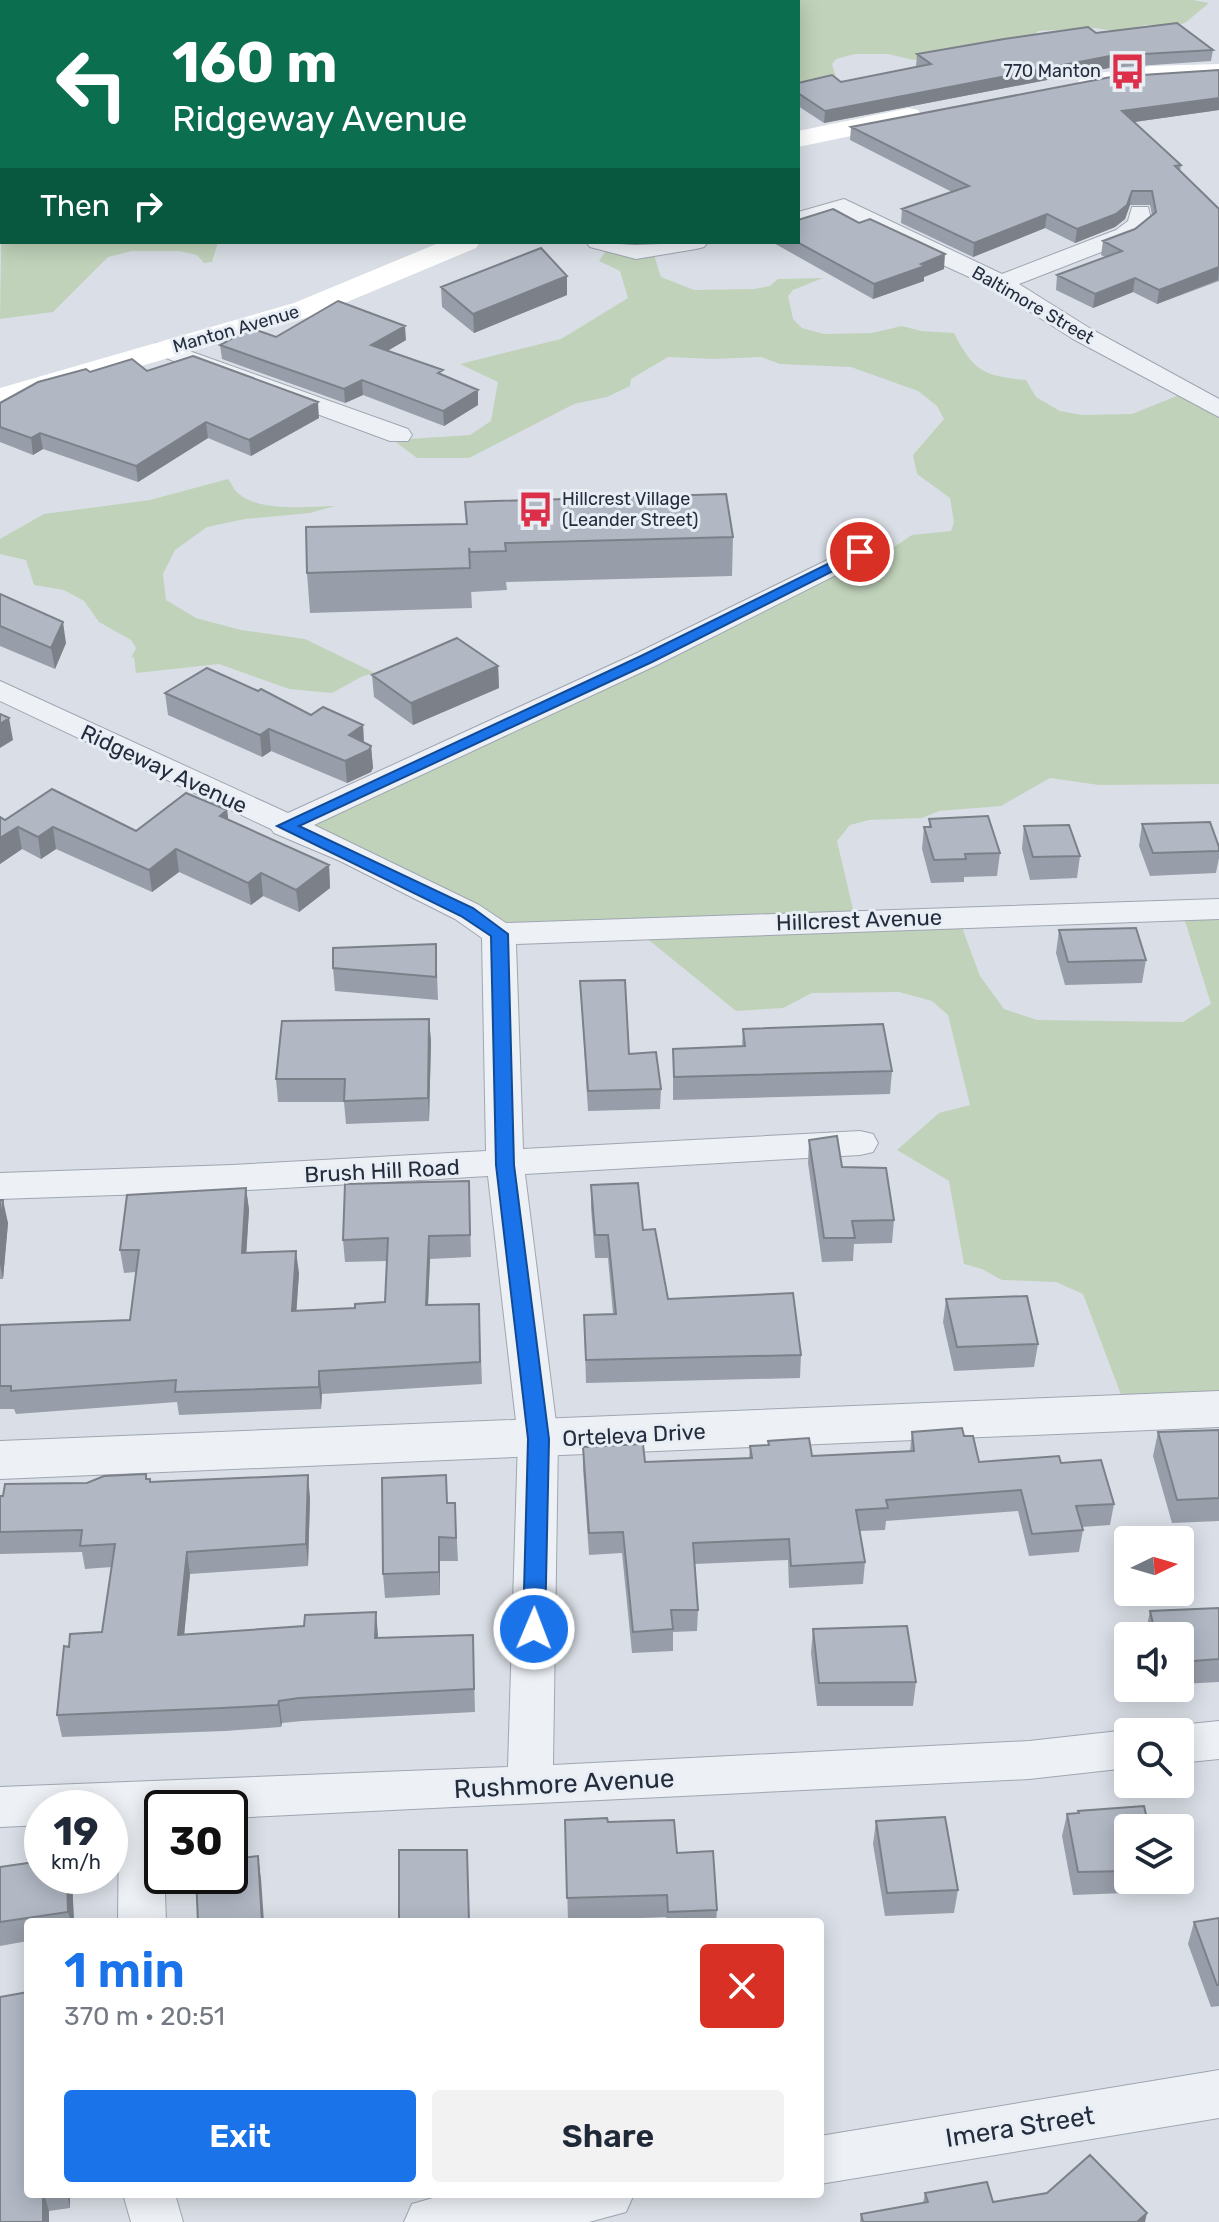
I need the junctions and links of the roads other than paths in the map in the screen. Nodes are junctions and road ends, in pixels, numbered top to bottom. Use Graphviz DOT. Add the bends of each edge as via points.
graph roads {
  1 [pos="1219,72"];
  2 [pos="1063,87"];
  3 [pos="938,111"];
  4 [pos="800,139"];
  5 [pos="1140,212"];
  6 [pos="800,218"];
  7 [pos="461,244"];
  8 [pos="606,244"];
  9 [pos="684,244"];
  10 [pos="1001,283"];
  11 [pos="164,349"];
  12 [pos="0,398"];
  13 [pos="1219,409"];
  14 [pos="399,435"];
  15 [pos="860,552"];
  16 [pos="0,690"];
  17 [pos="285,826"];
  18 [pos="1219,909"];
  19 [pos="499,934"];
  20 [pos="860,1143"];
  21 [pos="505,1165"];
  22 [pos="0,1186"];
  23 [pos="1219,1409"];
  24 [pos="538,1439"];
  25 [pos="0,1460"];
  26 [pos="1219,1740"];
  27 [pos="1194,1743"];
  28 [pos="1114,1751"];
  29 [pos="530,1786"];
  30 [pos="142,1801"];
  31 [pos="0,1807"];
  32 [pos="142,1918"];
  33 [pos="1219,2094"];
  34 [pos="824,2159"];
  35 [pos="150,2198"];
  36 [pos="583,2198"];
  37 [pos="157,2222"];
  38 [pos="430,2222"];
  1 -- 2 [label="main road" via="1151,74"];
  3 -- 4 [label="main road"];
  5 -- 10 [label="street" via="1140,223 1124,235"];
  6 -- 10 [label="street, Baltimore Street" via="844,206"];
  7 -- 11 [label="main road, Manton Avenue" via="305,309"];
  8 -- 9 [label="street" via="636,252"];
  10 -- 13 [label="street, Baltimore Street"];
  11 -- 12 [label="main road, Manton Avenue"];
  11 -- 14 [label="street"];
  15 -- 17 [label="street" via="647,659"];
  16 -- 17 [label="street, Ridgeway Avenue"];
  17 -- 19 [label="street, Ridgeway Avenue" via="467,912"];
  18 -- 19 [label="street, Hillcrest Avenue"];
  19 -- 21 [label="street"];
  20 -- 21 [label="street, Brush Hill Road"];
  21 -- 22 [label="street, Brush Hill Road"];
  21 -- 24 [label="street"];
  23 -- 24 [label="street, Orteleva Drive"];
  24 -- 25 [label="street, Orteleva Drive"];
  24 -- 29 [label="street"];
  26 -- 27 [label="street"];
  28 -- 29 [label="street, Rushmore Avenue" via="1029,1760"];
  29 -- 30 [label="street, Rushmore Avenue"];
  30 -- 31 [label="street, Rushmore Avenue"];
  30 -- 32 [label="street"];
  33 -- 34 [label="street, Imera Street"];
  35 -- 37 [label="street"];
  36 -- 38 [label="street"];
}
